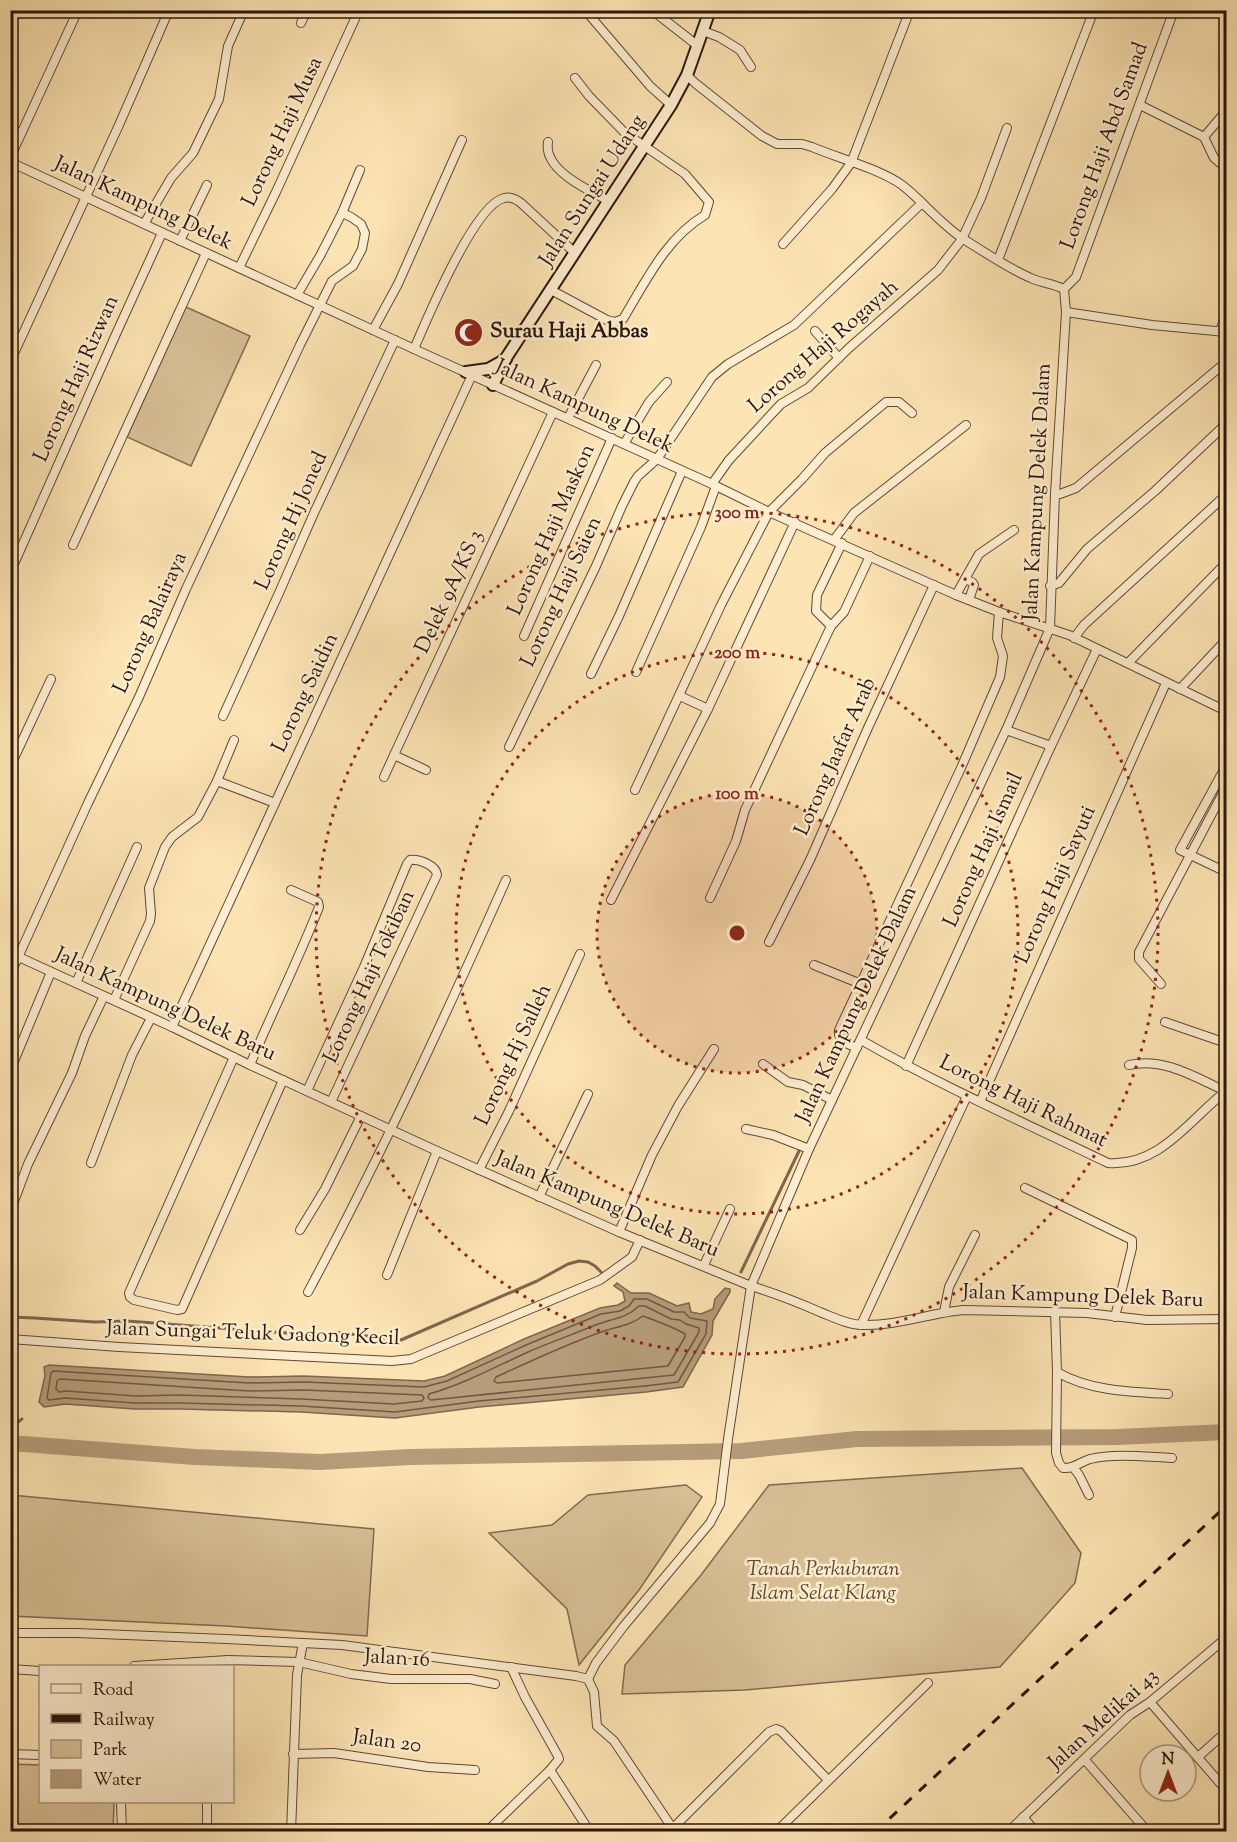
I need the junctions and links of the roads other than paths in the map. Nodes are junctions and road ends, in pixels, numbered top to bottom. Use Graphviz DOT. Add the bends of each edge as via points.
graph roads {
  1 [pos="78,10"];
  2 [pos="169,10"];
  3 [pos="244,10"];
  4 [pos="307,10"];
  5 [pos="359,10"];
  6 [pos="585,10"];
  7 [pos="652,10"];
  8 [pos="710,10"];
  9 [pos="910,10"];
  10 [pos="1094,10"];
  11 [pos="1174,10"];
  12 [pos="301,23"];
  13 [pos="703,31"];
  14 [pos="698,46"];
  15 [pos="751,67"];
  16 [pos="687,75"];
  17 [pos="575,78"];
  18 [pos="671,105"];
  19 [pos="1140,105"];
  20 [pos="1227,111"];
  21 [pos="1007,128"];
  22 [pos="1204,137"];
  23 [pos="462,140"];
  24 [pos="548,142"];
  25 [pos="645,147"];
  26 [pos="10,158"];
  27 [pos="10,162"];
  28 [pos="851,163"];
  29 [pos="1227,168"];
  30 [pos="360,170"];
  31 [pos="207,185"];
  32 [pos="85,197"];
  33 [pos="609,201"];
  34 [pos="922,203"];
  35 [pos="342,213"];
  36 [pos="144,224"];
  37 [pos="162,233"];
  38 [pos="962,238"];
  39 [pos="180,241"];
  40 [pos="783,244"];
  41 [pos="206,253"];
  42 [pos="575,254"];
  43 [pos="998,260"];
  44 [pos="239,268"];
  45 [pos="1064,289"];
  46 [pos="551,290"];
  47 [pos="297,295"];
  48 [pos="320,305"];
  49 [pos="1066,312"];
  50 [pos="1227,313"];
  51 [pos="374,330"];
  52 [pos="815,331"];
  53 [pos="1223,332"];
  54 [pos="395,340"];
  55 [pos="414,349"];
  56 [pos="507,358"];
  57 [pos="839,358"];
  58 [pos="10,362"];
  59 [pos="1227,362"];
  60 [pos="597,365"];
  61 [pos="469,374"];
  62 [pos="667,382"];
  63 [pos="493,385"];
  64 [pos="554,412"];
  65 [pos="912,413"];
  66 [pos="568,418"];
  67 [pos="1227,424"];
  68 [pos="966,425"];
  69 [pos="612,438"];
  70 [pos="624,444"];
  71 [pos="657,459"];
  72 [pos="682,471"];
  73 [pos="714,485"];
  74 [pos="1055,494"];
  75 [pos="1227,495"];
  76 [pos="770,512"];
  77 [pos="795,522"];
  78 [pos="1014,530"];
  79 [pos="838,542"];
  80 [pos="74,544"];
  81 [pos="870,556"];
  82 [pos="1227,563"];
  83 [pos="10,573"];
  84 [pos="965,579"];
  85 [pos="934,585"];
  86 [pos="1050,586"];
  87 [pos="957,595"];
  88 [pos="969,600"];
  89 [pos="999,612"];
  90 [pos="831,626"];
  91 [pos="1050,628"];
  92 [pos="524,636"];
  93 [pos="1074,638"];
  94 [pos="1227,640"];
  95 [pos="1097,649"];
  96 [pos="1128,663"];
  97 [pos="636,672"];
  98 [pos="591,674"];
  99 [pos="51,679"];
  100 [pos="1166,683"];
  101 [pos="1180,689"];
  102 [pos="680,696"];
  103 [pos="708,709"];
  104 [pos="1227,711"];
  105 [pos="223,716"];
  106 [pos="1006,730"];
  107 [pos="234,740"];
  108 [pos="1051,746"];
  109 [pos="509,747"];
  110 [pos="394,755"];
  111 [pos="1227,766"];
  112 [pos="10,767"];
  113 [pos="426,770"];
  114 [pos="384,777"];
  115 [pos="217,781"];
  116 [pos="1227,787"];
  117 [pos="635,790"];
  118 [pos="275,803"];
  119 [pos="137,847"];
  120 [pos="1191,855"];
  121 [pos="1227,872"];
  122 [pos="506,880"];
  123 [pos="291,890"];
  124 [pos="710,898"];
  125 [pos="611,900"];
  126 [pos="769,942"];
  127 [pos="10,953"];
  128 [pos="580,954"];
  129 [pos="19,957"];
  130 [pos="814,965"];
  131 [pos="51,972"];
  132 [pos="10,975"];
  133 [pos="75,983"];
  134 [pos="861,984"];
  135 [pos="1161,984"];
  136 [pos="104,996"];
  137 [pos="114,1000"];
  138 [pos="151,1018"];
  139 [pos="1165,1022"];
  140 [pos="172,1027"];
  141 [pos="861,1040"];
  142 [pos="1227,1043"];
  143 [pos="852,1046"];
  144 [pos="714,1049"];
  145 [pos="234,1057"];
  146 [pos="763,1064"];
  147 [pos="250,1065"];
  148 [pos="1129,1065"];
  149 [pos="906,1066"];
  150 [pos="10,1071"];
  151 [pos="284,1080"];
  152 [pos="307,1091"];
  153 [pos="1226,1091"];
  154 [pos="588,1094"];
  155 [pos="967,1096"];
  156 [pos="832,1100"];
  157 [pos="331,1102"];
  158 [pos="980,1102"];
  159 [pos="361,1116"];
  160 [pos="390,1128"];
  161 [pos="746,1130"];
  162 [pos="809,1149"];
  163 [pos="437,1151"];
  164 [pos="91,1163"];
  165 [pos="479,1170"];
  166 [pos="1025,1188"];
  167 [pos="539,1197"];
  168 [pos="13,1204"];
  169 [pos="730,1209"];
  170 [pos="300,1230"];
  171 [pos="619,1232"];
  172 [pos="975,1235"];
  173 [pos="640,1240"];
  174 [pos="704,1265"];
  175 [pos="387,1275"];
  176 [pos="751,1286"];
  177 [pos="308,1292"];
  178 [pos="1055,1311"];
  179 [pos="944,1312"];
  180 [pos="1115,1317"];
  181 [pos="1227,1320"];
  182 [pos="861,1325"];
  183 [pos="10,1339"];
  184 [pos="1057,1372"];
  185 [pos="1168,1394"];
  186 [pos="1172,1458"];
  187 [pos="1073,1467"];
  188 [pos="1089,1495"];
  189 [pos="10,1633"];
  190 [pos="1226,1640"];
  191 [pos="303,1643"];
  192 [pos="299,1662"];
  193 [pos="209,1664"];
  194 [pos="172,1665"];
  195 [pos="512,1667"];
  196 [pos="10,1670"];
  197 [pos="39,1671"];
  198 [pos="588,1679"];
  199 [pos="928,1683"];
  200 [pos="495,1684"];
  201 [pos="1150,1701"];
  202 [pos="1227,1732"];
  203 [pos="1186,1743"];
  204 [pos="10,1754"];
  205 [pos="293,1754"];
  206 [pos="39,1755"];
  207 [pos="1198,1757"];
  208 [pos="1085,1760"];
  209 [pos="475,1770"];
  210 [pos="550,1770"];
  211 [pos="828,1780"];
  212 [pos="1227,1790"];
  213 [pos="121,1803"];
  214 [pos="207,1803"];
  215 [pos="1023,1817"];
  216 [pos="674,1830"];
  217 [pos="122,1832"];
  218 [pos="207,1832"];
  219 [pos="291,1832"];
  220 [pos="486,1832"];
  221 [pos="591,1832"];
  222 [pos="776,1832"];
  223 [pos="1008,1832"];
  224 [pos="1036,1832"];
  225 [pos="1148,1832"];
  1 -- 26 [label="street"];
  2 -- 32 [label="street"];
  3 -- 36 [label="street" via="228,46 219,99 193,153 171,178"];
  4 -- 12 [label="street"];
  5 -- 44 [label="street, Lorong Haji Musa"];
  6 -- 18 [label="street"];
  7 -- 14 [label="street"];
  8 -- 13 [label="street, Jalan Sungai Udang"];
  9 -- 28 [label="street"];
  10 -- 43 [label="street"];
  11 -- 19 [label="street, Lorong Haji Abd Samad"];
  13 -- 14 [label="street, Jalan Sungai Udang"];
  13 -- 15 [label="street" via="740,50"];
  14 -- 16 [label="street, Jalan Sungai Udang"];
  16 -- 18 [label="street, Jalan Sungai Udang"];
  16 -- 28 [label="street" via="762,136 777,144 812,147"];
  17 -- 25 [label="street" via="624,132"];
  18 -- 25 [label="street, Jalan Sungai Udang"];
  19 -- 22 [label="street"];
  19 -- 45 [label="street, Lorong Haji Abd Samad" via="1076,277"];
  20 -- 22 [label="street"];
  21 -- 38 [label="street, Lorong Haji Rogayah"];
  22 -- 29 [label="street" via="1214,158"];
  23 -- 51 [label="street"];
  24 -- 33 [label="street" via="552,164"];
  25 -- 33 [label="street, Jalan Sungai Udang"];
  25 -- 46 [label="street" via="685,174 709,202 705,214 689,224 666,249 623,319 607,320"];
  27 -- 32 [label="street, Jalan Kampung Delek"];
  28 -- 34 [label="street" via="902,185"];
  28 -- 40 [label="street"];
  30 -- 35 [label="street"];
  31 -- 39 [label="street"];
  32 -- 36 [label="street, Jalan Kampung Delek"];
  32 -- 58 [label="street"];
  33 -- 42 [label="street, Jalan Sungai Udang"];
  34 -- 38 [label="street"];
  34 -- 71 [label="street, Lorong Haji Saien" via="794,325 712,377"];
  35 -- 47 [label="street"];
  35 -- 48 [label="street, Lorong Balairaya" via="361,224 362,249 353,267 332,281"];
  36 -- 37 [label="street, Jalan Kampung Delek"];
  37 -- 39 [label="street, Jalan Kampung Delek"];
  37 -- 83 [label="street, Lorong Haji Rizwan"];
  38 -- 43 [label="street"];
  38 -- 57 [label="street, Lorong Haji Rogayah" via="938,270"];
  39 -- 41 [label="street, Jalan Kampung Delek"];
  41 -- 44 [label="street, Jalan Kampung Delek"];
  41 -- 80 [label="street"];
  42 -- 46 [label="street, Jalan Sungai Udang"];
  42 -- 55 [label="street" via="513,197 492,204 466,240"];
  43 -- 45 [label="street" via="1035,280"];
  44 -- 47 [label="street, Jalan Kampung Delek"];
  45 -- 49 [label="street, Jalan Kampung Delek Dalam"];
  46 -- 56 [label="street, Jalan Sungai Udang"];
  47 -- 48 [label="street, Jalan Kampung Delek"];
  48 -- 51 [label="street, Jalan Kampung Delek"];
  48 -- 129 [label="street, Lorong Balairaya"];
  49 -- 53 [label="street"];
  49 -- 74 [label="street, Jalan Kampung Delek Dalam"];
  50 -- 53 [label="street"];
  51 -- 54 [label="street, Jalan Kampung Delek"];
  52 -- 57 [label="street"];
  54 -- 55 [label="street, Jalan Kampung Delek"];
  54 -- 105 [label="street, Lorong Hj Joned"];
  55 -- 61 [label="street, Jalan Kampung Delek"];
  56 -- 61 [label="street"];
  56 -- 63 [label="street, Jalan Sungai Udang"];
  57 -- 73 [label="street, Lorong Haji Rogayah" via="808,387 781,404 729,460"];
  59 -- 74 [label="street" via="1076,488"];
  60 -- 66 [label="street"];
  61 -- 63 [label="street, Jalan Kampung Delek"];
  61 -- 118 [label="street, Lorong Saidin"];
  62 -- 70 [label="street" via="649,402"];
  63 -- 64 [label="street, Jalan Kampung Delek"];
  64 -- 66 [label="street, Jalan Kampung Delek"];
  64 -- 110 [label="street, Delek 9A/KS 3"];
  65 -- 76 [label="street" via="899,402 886,402 825,453"];
  66 -- 69 [label="street, Jalan Kampung Delek"];
  67 -- 86 [label="street" via="1087,549 1059,583"];
  68 -- 79 [label="street" via="854,513"];
  69 -- 70 [label="street, Jalan Kampung Delek"];
  69 -- 92 [label="street, Lorong Haji Maskon"];
  70 -- 71 [label="street, Jalan Kampung Delek"];
  71 -- 72 [label="street, Jalan Kampung Delek"];
  71 -- 109 [label="street, Lorong Haji Saien" via="638,476 622,506"];
  72 -- 73 [label="street, Jalan Kampung Delek"];
  72 -- 98 [label="street"];
  73 -- 76 [label="street, Jalan Kampung Delek"];
  73 -- 97 [label="street, Lorong Haji Rogayah" via="700,527"];
  74 -- 86 [label="street, Jalan Kampung Delek Dalam"];
  75 -- 93 [label="street"];
  76 -- 77 [label="street, Jalan Kampung Delek"];
  76 -- 102 [label="street" via="721,605"];
  77 -- 79 [label="street, Jalan Kampung Delek"];
  77 -- 103 [label="street"];
  78 -- 84 [label="street" via="979,554"];
  79 -- 81 [label="street, Jalan Kampung Delek"];
  79 -- 90 [label="street" via="817,595 816,611"];
  81 -- 85 [label="street, Jalan Kampung Delek"];
  81 -- 90 [label="street" via="844,612"];
  82 -- 96 [label="street"];
  84 -- 87 [label="street"];
  84 -- 88 [label="street" via="974,585"];
  85 -- 87 [label="street, Jalan Kampung Delek"];
  85 -- 126 [label="street, Lorong Jaafar Arab"];
  86 -- 91 [label="street, Jalan Kampung Delek Dalam"];
  87 -- 88 [label="street, Jalan Kampung Delek"];
  88 -- 89 [label="street, Jalan Kampung Delek"];
  89 -- 91 [label="street, Jalan Kampung Delek"];
  89 -- 134 [label="street" via="997,638 1003,656 1000,677"];
  90 -- 124 [label="street" via="744,810 736,841"];
  91 -- 93 [label="street, Jalan Kampung Delek"];
  91 -- 106 [label="street, Jalan Kampung Delek Dalam"];
  93 -- 95 [label="street, Jalan Kampung Delek"];
  94 -- 101 [label="street"];
  95 -- 96 [label="street, Jalan Kampung Delek"];
  95 -- 108 [label="street, Lorong Haji Ismail"];
  96 -- 100 [label="street, Jalan Kampung Delek"];
  99 -- 112 [label="street"];
  100 -- 101 [label="street, Jalan Kampung Delek"];
  100 -- 158 [label="street, Lorong Haji Sayuti"];
  101 -- 104 [label="street, Jalan Kampung Delek"];
  102 -- 103 [label="street"];
  102 -- 117 [label="street"];
  103 -- 125 [label="street"];
  106 -- 108 [label="street"];
  106 -- 141 [label="street, Jalan Kampung Delek Dalam"];
  107 -- 115 [label="street"];
  108 -- 149 [label="street, Lorong Haji Ismail"];
  110 -- 113 [label="street"];
  110 -- 114 [label="street, Delek 9A/KS 3"];
  111 -- 120 [label="street" via="1180,850"];
  115 -- 118 [label="street"];
  115 -- 137 [label="street" via="198,817 165,847 149,888 150,921"];
  116 -- 120 [label="street"];
  118 -- 140 [label="street, Lorong Saidin"];
  119 -- 133 [label="street"];
  120 -- 121 [label="street"];
  120 -- 135 [label="street" via="1139,952 1139,959"];
  122 -- 160 [label="street"];
  123 -- 147 [label="street" via="318,902 319,907"];
  127 -- 129 [label="street, Jalan Kampung Delek Baru"];
  128 -- 165 [label="street, Lorong Hj Salleh"];
  129 -- 131 [label="street, Jalan Kampung Delek Baru"];
  129 -- 132 [label="street, Lorong Balairaya"];
  130 -- 134 [label="street"];
  131 -- 133 [label="street, Jalan Kampung Delek Baru"];
  131 -- 150 [label="street"];
  133 -- 136 [label="street, Jalan Kampung Delek Baru"];
  134 -- 143 [label="street" via="838,1035"];
  136 -- 137 [label="street, Jalan Kampung Delek Baru"];
  136 -- 168 [label="street"];
  137 -- 138 [label="street, Jalan Kampung Delek Baru"];
  138 -- 140 [label="street, Jalan Kampung Delek Baru"];
  138 -- 164 [label="street" via="132,1055"];
  139 -- 142 [label="street"];
  140 -- 145 [label="street, Jalan Kampung Delek Baru"];
  141 -- 143 [label="street, Jalan Kampung Delek Dalam"];
  141 -- 149 [label="street, Lorong Haji Rahmat"];
  143 -- 156 [label="street, Jalan Kampung Delek Dalam"];
  144 -- 171 [label="street" via="652,1155"];
  145 -- 147 [label="street, Jalan Kampung Delek Baru"];
  145 -- 151 [label="street" via="129,1293 134,1300 182,1308"];
  146 -- 156 [label="street" via="789,1082"];
  147 -- 151 [label="street, Jalan Kampung Delek Baru"];
  148 -- 153 [label="street" via="1165,1065"];
  149 -- 155 [label="street, Lorong Haji Rahmat"];
  151 -- 152 [label="street, Jalan Kampung Delek Baru"];
  152 -- 157 [label="street, Jalan Kampung Delek Baru"];
  152 -- 157 [label="street, Lorong Haji Tokiban" via="407,864 415,859 434,867 437,875"];
  153 -- 158 [label="street, Lorong Haji Rahmat" via="1168,1144 1129,1163 1108,1163"];
  154 -- 167 [label="street"];
  155 -- 158 [label="street, Lorong Haji Rahmat"];
  155 -- 182 [label="street"];
  156 -- 162 [label="street, Jalan Kampung Delek Dalam"];
  157 -- 159 [label="street, Jalan Kampung Delek Baru"];
  159 -- 160 [label="street, Jalan Kampung Delek Baru"];
  159 -- 170 [label="street"];
  160 -- 163 [label="street, Jalan Kampung Delek Baru"];
  160 -- 177 [label="street"];
  161 -- 162 [label="street" via="773,1135"];
  162 -- 176 [label="street, Jalan Kampung Delek Dalam"];
  163 -- 165 [label="street, Jalan Kampung Delek Baru"];
  163 -- 175 [label="street"];
  165 -- 167 [label="street, Jalan Kampung Delek Baru"];
  166 -- 180 [label="street" via="1132,1240"];
  167 -- 171 [label="street, Jalan Kampung Delek Baru"];
  169 -- 174 [label="street"];
  171 -- 173 [label="street, Jalan Kampung Delek Baru"];
  172 -- 179 [label="street" via="949,1287"];
  173 -- 174 [label="street, Jalan Kampung Delek Baru"];
  173 -- 183 [label="street, Jalan Sungai Teluk Gadong Kecil" via="632,1257 600,1280 411,1359"];
  174 -- 176 [label="street, Jalan Kampung Delek Baru"];
  176 -- 182 [label="street, Jalan Kampung Delek Baru"];
  176 -- 198 [label="street, Jalan Kampung Delek Dalam" via="720,1504 710,1523 623,1627"];
  178 -- 179 [label="street, Jalan Kampung Delek Baru"];
  178 -- 180 [label="street, Jalan Kampung Delek Baru"];
  178 -- 184 [label="street"];
  179 -- 182 [label="street, Jalan Kampung Delek Baru"];
  180 -- 181 [label="street, Jalan Kampung Delek Baru"];
  184 -- 185 [label="street" via="1088,1384"];
  184 -- 187 [label="street" via="1056,1454 1063,1468"];
  186 -- 187 [label="street" via="1089,1459"];
  187 -- 188 [label="street"];
  189 -- 191 [label="street"];
  190 -- 201 [label="street, Jalan Melikai 43"];
  191 -- 192 [label="street"];
  191 -- 195 [label="street"];
  192 -- 193 [label="street, Jalan 16"];
  192 -- 200 [label="street, Jalan 16" via="391,1679 470,1679"];
  192 -- 205 [label="street"];
  193 -- 194 [label="street, Jalan 16"];
  195 -- 198 [label="street"];
  195 -- 210 [label="street" via="558,1756"];
  196 -- 197 [label="street"];
  198 -- 216 [label="street" via="594,1692 597,1726 614,1741"];
  199 -- 211 [label="street"];
  201 -- 203 [label="street"];
  201 -- 208 [label="street, Jalan Melikai 43" via="1130,1715"];
  202 -- 207 [label="street"];
  204 -- 206 [label="street"];
  205 -- 209 [label="street, Jalan 20" via="334,1753"];
  205 -- 219 [label="street"];
  207 -- 212 [label="street"];
  208 -- 215 [label="street, Jalan Melikai 43"];
  208 -- 225 [label="street"];
  210 -- 220 [label="street"];
  210 -- 221 [label="street"];
  211 -- 216 [label="street" via="776,1729"];
  211 -- 222 [label="street"];
  213 -- 217 [label="street"];
  214 -- 218 [label="street"];
  215 -- 223 [label="street, Jalan Melikai 43"];
  215 -- 224 [label="street"];
}
